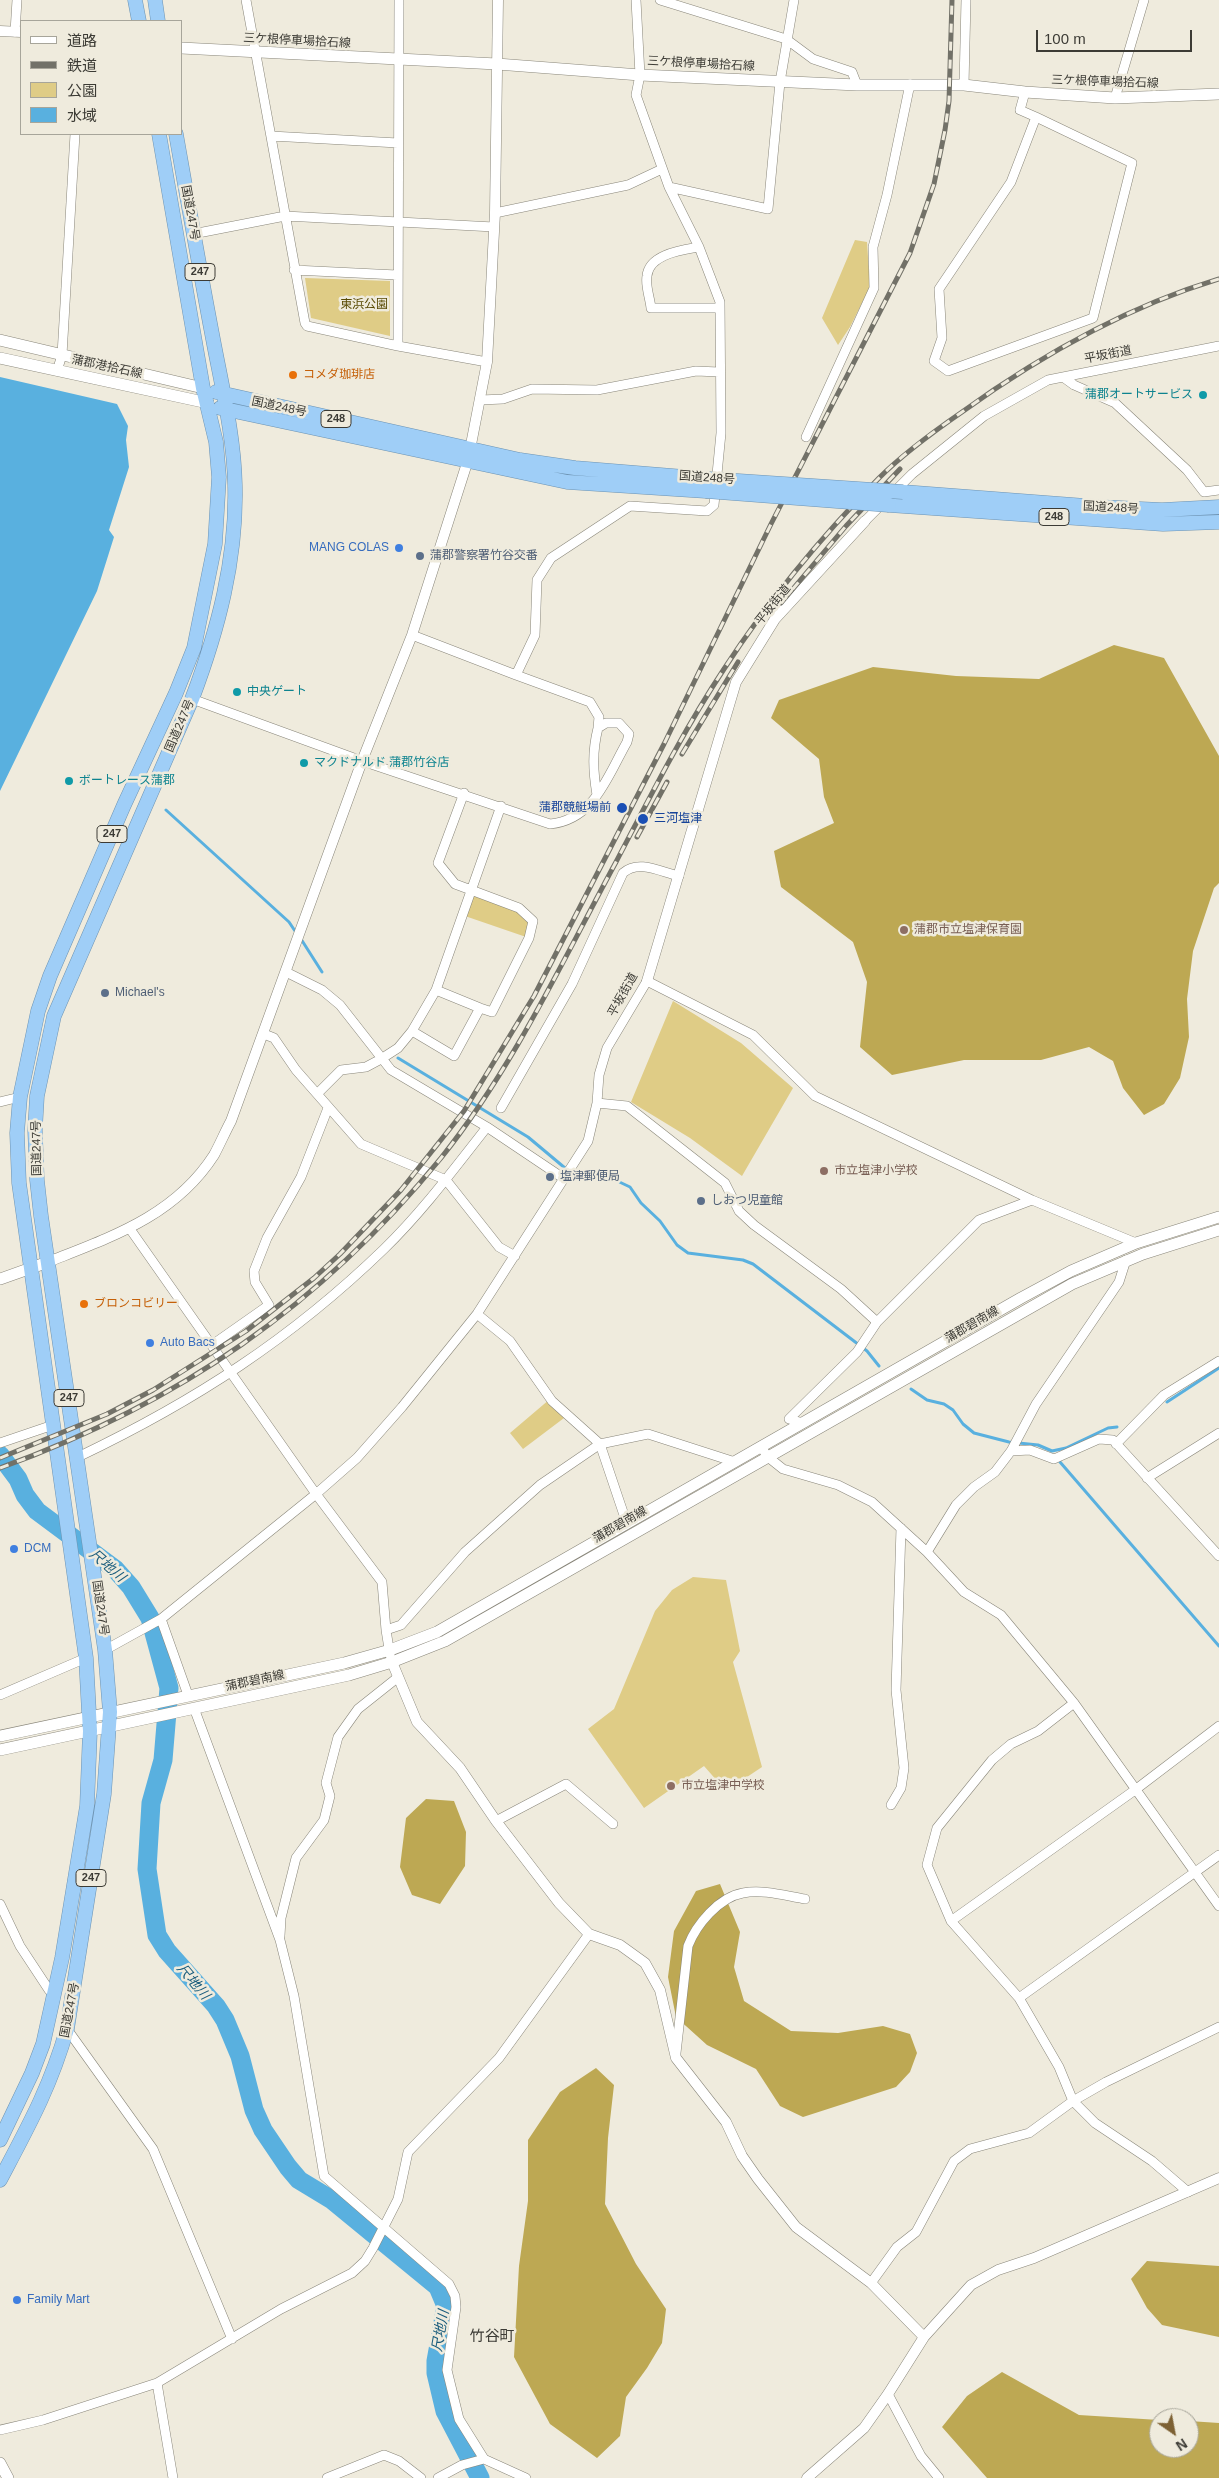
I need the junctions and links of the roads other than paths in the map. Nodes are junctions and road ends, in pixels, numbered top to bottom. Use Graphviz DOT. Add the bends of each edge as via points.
graph roads {
  1 [pos="17,0"];
  2 [pos="135,0"];
  3 [pos="155,0"];
  4 [pos="246,0"];
  5 [pos="399,0"];
  6 [pos="498,0"];
  7 [pos="636,0"];
  8 [pos="660,0"];
  9 [pos="794,0"];
  10 [pos="966,0"];
  11 [pos="1144,0"];
  12 [pos="139,20"];
  13 [pos="158,20"];
  14 [pos="0,31"];
  15 [pos="18,32"];
  16 [pos="786,40"];
  17 [pos="182,48"];
  18 [pos="256,53"];
  19 [pos="398,61"];
  20 [pos="497,64"];
  21 [pos="640,75"];
  22 [pos="780,82"];
  23 [pos="910,84"];
  24 [pos="857,85"];
  25 [pos="964,85"];
  26 [pos="1025,92"];
  27 [pos="1219,94"];
  28 [pos="1115,98"];
  29 [pos="1036,118"];
  30 [pos="75,135"];
  31 [pos="159,135"];
  32 [pos="176,135"];
  33 [pos="271,136"];
  34 [pos="398,143"];
  35 [pos="662,169"];
  36 [pos="669,186"];
  37 [pos="495,212"];
  38 [pos="285,216"];
  39 [pos="398,221"];
  40 [pos="494,227"];
  41 [pos="193,234"];
  42 [pos="699,247"];
  43 [pos="294,270"];
  44 [pos="397,275"];
  45 [pos="720,308"];
  46 [pos="0,340"];
  47 [pos="398,346"];
  48 [pos="1219,346"];
  49 [pos="62,355"];
  50 [pos="0,358"];
  51 [pos="487,362"];
  52 [pos="57,371"];
  53 [pos="719,372"];
  54 [pos="1063,377"];
  55 [pos="203,388"];
  56 [pos="224,395"];
  57 [pos="480,400"];
  58 [pos="208,403"];
  59 [pos="227,410"];
  60 [pos="806,437"];
  61 [pos="468,454"];
  62 [pos="707,485"];
  63 [pos="1219,490"];
  64 [pos="1219,507"];
  65 [pos="865,521"];
  66 [pos="1219,522"];
  67 [pos="412,635"];
  68 [pos="516,675"];
  69 [pos="192,699"];
  70 [pos="598,728"];
  71 [pos="362,761"];
  72 [pos="464,793"];
  73 [pos="597,795"];
  74 [pos="501,806"];
  75 [pos="679,876"];
  76 [pos="471,889"];
  77 [pos="286,972"];
  78 [pos="647,981"];
  79 [pos="436,990"];
  80 [pos="480,1008"];
  81 [pos="412,1031"];
  82 [pos="264,1034"];
  83 [pos="381,1059"];
  84 [pos="318,1093"];
  85 [pos="20,1098"];
  86 [pos="0,1102"];
  87 [pos="597,1103"];
  88 [pos="328,1108"];
  89 [pos="501,1108"];
  90 [pos="486,1127"];
  91 [pos="565,1176"];
  92 [pos="446,1180"];
  93 [pos="1032,1200"];
  94 [pos="1219,1218"];
  95 [pos="130,1229"];
  96 [pos="1219,1230"];
  97 [pos="1136,1243"];
  98 [pos="515,1256"];
  99 [pos="1126,1260"];
  100 [pos="48,1262"];
  101 [pos="30,1268"];
  102 [pos="0,1279"];
  103 [pos="477,1314"];
  104 [pos="877,1322"];
  105 [pos="212,1345"];
  106 [pos="1219,1360"];
  107 [pos="232,1373"];
  108 [pos="803,1423"];
  109 [pos="53,1425"];
  110 [pos="1219,1432"];
  111 [pos="2,1442"];
  112 [pos="600,1444"];
  113 [pos="1116,1444"];
  114 [pos="1012,1449"];
  115 [pos="765,1452"];
  116 [pos="78,1457"];
  117 [pos="735,1462"];
  118 [pos="1147,1478"];
  119 [pos="316,1494"];
  120 [pos="627,1524"];
  121 [pos="901,1528"];
  122 [pos="927,1552"];
  123 [pos="1219,1556"];
  124 [pos="159,1620"];
  125 [pos="386,1630"];
  126 [pos="106,1650"];
  127 [pos="391,1656"];
  128 [pos="86,1658"];
  129 [pos="396,1678"];
  130 [pos="0,1695"];
  131 [pos="188,1695"];
  132 [pos="1074,1703"];
  133 [pos="194,1708"];
  134 [pos="109,1719"];
  135 [pos="90,1724"];
  136 [pos="1219,1726"];
  137 [pos="0,1736"];
  138 [pos="0,1750"];
  139 [pos="1134,1790"];
  140 [pos="891,1805"];
  141 [pos="496,1821"];
  142 [pos="613,1824"];
  143 [pos="1219,1855"];
  144 [pos="1195,1873"];
  145 [pos="805,1899"];
  146 [pos="0,1904"];
  147 [pos="1219,1906"];
  148 [pos="951,1921"];
  149 [pos="589,1934"];
  150 [pos="280,1940"];
  151 [pos="55,1994"];
  152 [pos="1019,1998"];
  153 [pos="1219,2027"];
  154 [pos="67,2029"];
  155 [pos="676,2058"];
  156 [pos="1073,2101"];
  157 [pos="0,2140"];
  158 [pos="5,2166"];
  159 [pos="1219,2178"];
  160 [pos="0,2180"];
  161 [pos="1188,2192"];
  162 [pos="383,2228"];
  163 [pos="871,2283"];
  164 [pos="924,2337"];
  165 [pos="232,2339"];
  166 [pos="158,2383"];
  167 [pos="888,2394"];
  168 [pos="0,2430"];
  169 [pos="482,2460"];
  170 [pos="0,2463"];
  171 [pos="8,2478"];
  172 [pos="173,2478"];
  173 [pos="326,2478"];
  174 [pos="421,2478"];
  175 [pos="438,2478"];
  176 [pos="526,2478"];
  177 [pos="807,2478"];
  178 [pos="938,2478"];
  1 -- 15 [label="street"];
  2 -- 12 [label="highway"];
  3 -- 13 [label="highway"];
  4 -- 18 [label="street"];
  5 -- 19 [label="street"];
  6 -- 20 [label="street"];
  7 -- 21 [label="street"];
  8 -- 16 [label="street"];
  9 -- 16 [label="street"];
  10 -- 25 [label="street"];
  11 -- 28 [label="street"];
  14 -- 15 [label="street"];
  16 -- 22 [label="street"];
  16 -- 24 [label="street" via="813,59 852,72"];
  17 -- 18 [label="main road, 三ケ根停車場拾石線"];
  18 -- 19 [label="main road, 三ケ根停車場拾石線"];
  18 -- 33 [label="street"];
  19 -- 20 [label="main road, 三ケ根停車場拾石線"];
  19 -- 34 [label="street"];
  20 -- 21 [label="main road, 三ケ根停車場拾石線"];
  20 -- 37 [label="street"];
  21 -- 22 [label="main road, 三ケ根停車場拾石線"];
  21 -- 35 [label="street" via="636,95"];
  22 -- 24 [label="main road, 三ケ根停車場拾石線"];
  22 -- 36 [label="street" via="768,209"];
  23 -- 24 [label="main road, 三ケ根停車場拾石線"];
  23 -- 25 [label="main road, 三ケ根停車場拾石線"];
  23 -- 60 [label="street" via="873,247 874,288"];
  25 -- 26 [label="main road, 三ケ根停車場拾石線"];
  26 -- 28 [label="main road, 三ケ根停車場拾石線"];
  26 -- 29 [label="street" via="1020,110"];
  27 -- 28 [label="main road, 三ケ根停車場拾石線"];
  29 -- 29 [label="street" via="1011,182 939,289 942,338 934,361 948,371 1093,318 1132,163"];
  30 -- 49 [label="street"];
  31 -- 55 [label="highway, 国道247号 / 247"];
  32 -- 41 [label="highway, 国道247号 / 247"];
  33 -- 34 [label="street"];
  33 -- 38 [label="street"];
  34 -- 39 [label="street"];
  35 -- 36 [label="street"];
  35 -- 37 [label="street" via="628,185"];
  36 -- 42 [label="street"];
  37 -- 40 [label="street"];
  38 -- 39 [label="street"];
  38 -- 41 [label="street"];
  38 -- 43 [label="street"];
  39 -- 40 [label="street"];
  39 -- 44 [label="street"];
  40 -- 51 [label="street"];
  41 -- 56 [label="highway, 国道247号 / 247"];
  42 -- 45 [label="street"];
  42 -- 45 [label="street" via="665,255 648,268 646,277 651,308"];
  43 -- 44 [label="street"];
  43 -- 47 [label="street" via="307,326"];
  44 -- 47 [label="street"];
  45 -- 53 [label="street"];
  46 -- 49 [label="main road, 蒲郡港拾石線"];
  47 -- 51 [label="street"];
  48 -- 54 [label="street, 平坂街道"];
  49 -- 52 [label="street"];
  49 -- 55 [label="main road, 蒲郡港拾石線"];
  50 -- 52 [label="main road, 蒲郡港拾石線"];
  51 -- 57 [label="street"];
  52 -- 58 [label="main road, 蒲郡港拾石線"];
  53 -- 57 [label="street" via="696,371 597,390 532,389 503,398"];
  53 -- 68 [label="street" via="721,433 714,505 708,511 630,506 551,558 537,580 535,635"];
  54 -- 63 [label="street" via="1115,403 1187,470 1204,492"];
  54 -- 65 [label="street, 平坂街道" via="1048,380 984,416 912,474"];
  55 -- 56 [label="highway, 国道248号 / 248"];
  55 -- 58 [label="highway, 国道247号 / 247"];
  56 -- 59 [label="highway, 国道247号 / 247"];
  56 -- 61 [label="highway, 国道248号 / 248"];
  57 -- 61 [label="street"];
  58 -- 59 [label="highway, 国道248号 / 248"];
  58 -- 85 [label="highway, 国道247号 / 247" via="216,442 219,509 194,648 50,976 38,1012"];
  59 -- 61 [label="highway, 国道248号 / 248"];
  59 -- 69 [label="highway, 国道247号 / 247" via="235,484 232,547 210,652"];
  61 -- 62 [label="highway, 国道248号 / 248"];
  61 -- 67 [label="street"];
  62 -- 64 [label="highway, 国道248号 / 248, bridge" via="903,492 1135,509"];
  62 -- 66 [label="highway, 国道248号 / 248, bridge" via="889,505 1163,524"];
  65 -- 75 [label="street, 平坂街道" via="775,619 736,682"];
  67 -- 68 [label="street"];
  67 -- 71 [label="street"];
  68 -- 70 [label="street" via="590,702 599,717"];
  69 -- 71 [label="street"];
  69 -- 100 [label="highway, 国道247号 / 247" via="54,1016 37,1096 35,1130 37,1180"];
  70 -- 73 [label="street" via="592,769"];
  70 -- 73 [label="street" via="606,723 619,723 629,734"];
  71 -- 72 [label="street"];
  71 -- 77 [label="street"];
  72 -- 74 [label="street"];
  72 -- 76 [label="street" via="438,864 455,884"];
  73 -- 74 [label="street" via="588,809 565,822 550,824"];
  74 -- 76 [label="street"];
  75 -- 78 [label="street, 平坂街道"];
  75 -- 89 [label="street" via="638,865 623,873 572,984"];
  76 -- 79 [label="street"];
  76 -- 80 [label="street" via="519,908 533,921 529,938 492,1012"];
  77 -- 82 [label="street"];
  77 -- 83 [label="street" via="322,990 340,1004"];
  78 -- 87 [label="street, 平坂街道" via="607,1048 599,1075"];
  78 -- 93 [label="street" via="752,1035 815,1096"];
  79 -- 80 [label="street"];
  79 -- 81 [label="street"];
  80 -- 81 [label="street" via="454,1056"];
  81 -- 83 [label="street" via="398,1048"];
  82 -- 84 [label="street" via="274,1038 296,1070"];
  82 -- 95 [label="street" via="231,1121 214,1155 170,1202"];
  83 -- 84 [label="street" via="366,1067 341,1070"];
  83 -- 90 [label="street" via="392,1070"];
  84 -- 88 [label="street"];
  85 -- 86 [label="street"];
  85 -- 101 [label="highway, 国道247号 / 247" via="16,1133"];
  87 -- 91 [label="street, 平坂街道" via="588,1142"];
  87 -- 104 [label="street" via="627,1106 725,1183 739,1211 754,1225 841,1289"];
  88 -- 92 [label="street" via="361,1144"];
  88 -- 105 [label="street" via="301,1177 254,1270 255,1282 269,1305"];
  90 -- 91 [label="street"];
  90 -- 92 [label="street"];
  91 -- 98 [label="street, 平坂街道"];
  92 -- 98 [label="street" via="499,1246"];
  92 -- 107 [label="street" via="385,1248 311,1316"];
  93 -- 97 [label="street"];
  93 -- 104 [label="street" via="979,1220"];
  94 -- 97 [label="main road, 蒲郡碧南線"];
  95 -- 100 [label="street"];
  95 -- 105 [label="street"];
  96 -- 99 [label="main road, 蒲郡碧南線"];
  97 -- 108 [label="main road, 蒲郡碧南線" via="1071,1271 1021,1298"];
  98 -- 103 [label="street, 平坂街道"];
  99 -- 114 [label="street" via="1120,1282 1036,1404"];
  99 -- 115 [label="main road, 蒲郡碧南線" via="1072,1284"];
  100 -- 101 [label="main road"];
  100 -- 116 [label="highway, 国道247号 / 247"];
  101 -- 102 [label="main road"];
  101 -- 109 [label="highway, 国道247号 / 247"];
  103 -- 112 [label="street" via="510,1342 552,1401"];
  103 -- 119 [label="street, 平坂街道" via="357,1458"];
  104 -- 108 [label="street" via="858,1349 789,1419"];
  105 -- 107 [label="street"];
  106 -- 113 [label="street" via="1164,1395"];
  107 -- 116 [label="street" via="143,1426"];
  107 -- 119 [label="street"];
  108 -- 115 [label="main road, 蒲郡碧南線"];
  109 -- 111 [label="street"];
  109 -- 128 [label="highway, 国道247号 / 247"];
  110 -- 118 [label="street"];
  112 -- 117 [label="street" via="648,1434"];
  112 -- 120 [label="street"];
  112 -- 125 [label="street" via="540,1486 465,1552 400,1625"];
  113 -- 114 [label="street" via="1112,1440 1099,1439 1054,1459 1030,1450"];
  113 -- 118 [label="street"];
  114 -- 122 [label="street" via="995,1472 956,1505"];
  115 -- 117 [label="main road, 蒲郡碧南線"];
  115 -- 121 [label="street" via="783,1470 838,1485 872,1502"];
  115 -- 127 [label="main road, 蒲郡碧南線" via="445,1641"];
  116 -- 126 [label="highway, 国道247号 / 247"];
  117 -- 120 [label="main road, 蒲郡碧南線"];
  118 -- 123 [label="street"];
  119 -- 124 [label="street, 平坂街道"];
  119 -- 125 [label="street" via="382,1582"];
  120 -- 127 [label="main road, 蒲郡碧南線"];
  121 -- 122 [label="street"];
  121 -- 140 [label="street" via="896,1690 904,1768 901,1788"];
  122 -- 132 [label="street" via="964,1592 1001,1615"];
  124 -- 126 [label="street, 平坂街道"];
  124 -- 131 [label="street"];
  125 -- 127 [label="street"];
  126 -- 134 [label="highway, 国道247号 / 247"];
  127 -- 129 [label="street"];
  127 -- 131 [label="main road, 蒲郡碧南線"];
  127 -- 133 [label="main road, 蒲郡碧南線" via="349,1675"];
  128 -- 130 [label="street"];
  128 -- 135 [label="highway, 国道247号 / 247"];
  129 -- 141 [label="street" via="417,1722 460,1768"];
  129 -- 150 [label="street" via="358,1709 338,1737 326,1783 330,1796 324,1820 296,1858 281,1918"];
  131 -- 134 [label="main road, 蒲郡碧南線"];
  132 -- 139 [label="street"];
  132 -- 148 [label="street" via="992,1760 937,1828 927,1865"];
  133 -- 134 [label="main road, 蒲郡碧南線" via="160,1716"];
  133 -- 150 [label="street"];
  134 -- 135 [label="main road, 蒲郡碧南線"];
  134 -- 154 [label="highway, 国道247号 / 247" via="104,1794"];
  135 -- 137 [label="main road, 蒲郡碧南線"];
  135 -- 138 [label="main road, 蒲郡碧南線"];
  135 -- 151 [label="highway, 国道247号 / 247" via="87,1806"];
  136 -- 139 [label="street"];
  139 -- 144 [label="street"];
  139 -- 148 [label="street"];
  141 -- 142 [label="street" via="566,1784"];
  141 -- 149 [label="street" via="559,1903"];
  143 -- 144 [label="street"];
  144 -- 147 [label="street"];
  144 -- 152 [label="street"];
  145 -- 155 [label="street" via="766,1892 741,1892 706,1915 688,1946"];
  146 -- 151 [label="street" via="20,1946 48,1990"];
  148 -- 152 [label="street"];
  149 -- 155 [label="street" via="620,1945 645,1963 660,1990"];
  149 -- 162 [label="street" via="499,2058 408,2152 398,2198"];
  150 -- 162 [label="street" via="294,1996 324,2176"];
  151 -- 157 [label="highway, 国道247号 / 247" via="37,2059"];
  152 -- 156 [label="street" via="1059,2067"];
  153 -- 156 [label="street"];
  154 -- 158 [label="highway, 国道247号 / 247" via="43,2100"];
  154 -- 165 [label="street" via="153,2149"];
  155 -- 163 [label="street" via="726,2122 742,2156 796,2227"];
  156 -- 161 [label="street" via="1095,2123 1152,2161"];
  156 -- 163 [label="street" via="1029,2133 970,2149 954,2161 916,2232 897,2247"];
  158 -- 160 [label="highway, 国道247号 / 247"];
  159 -- 161 [label="street"];
  161 -- 164 [label="street" via="1034,2258 998,2270 971,2285"];
  162 -- 165 [label="street" via="365,2262 352,2273 281,2309"];
  162 -- 169 [label="street" via="449,2284 455,2296 447,2370 459,2419"];
  163 -- 164 [label="street"];
  164 -- 167 [label="street"];
  165 -- 166 [label="street"];
  166 -- 168 [label="street" via="43,2420"];
  166 -- 172 [label="street"];
  167 -- 177 [label="street" via="864,2428"];
  167 -- 178 [label="street" via="921,2456"];
  169 -- 175 [label="street" via="467,2463"];
  169 -- 176 [label="street"];
  170 -- 171 [label="main road"];
  173 -- 174 [label="street" via="384,2455 399,2461"];
}
